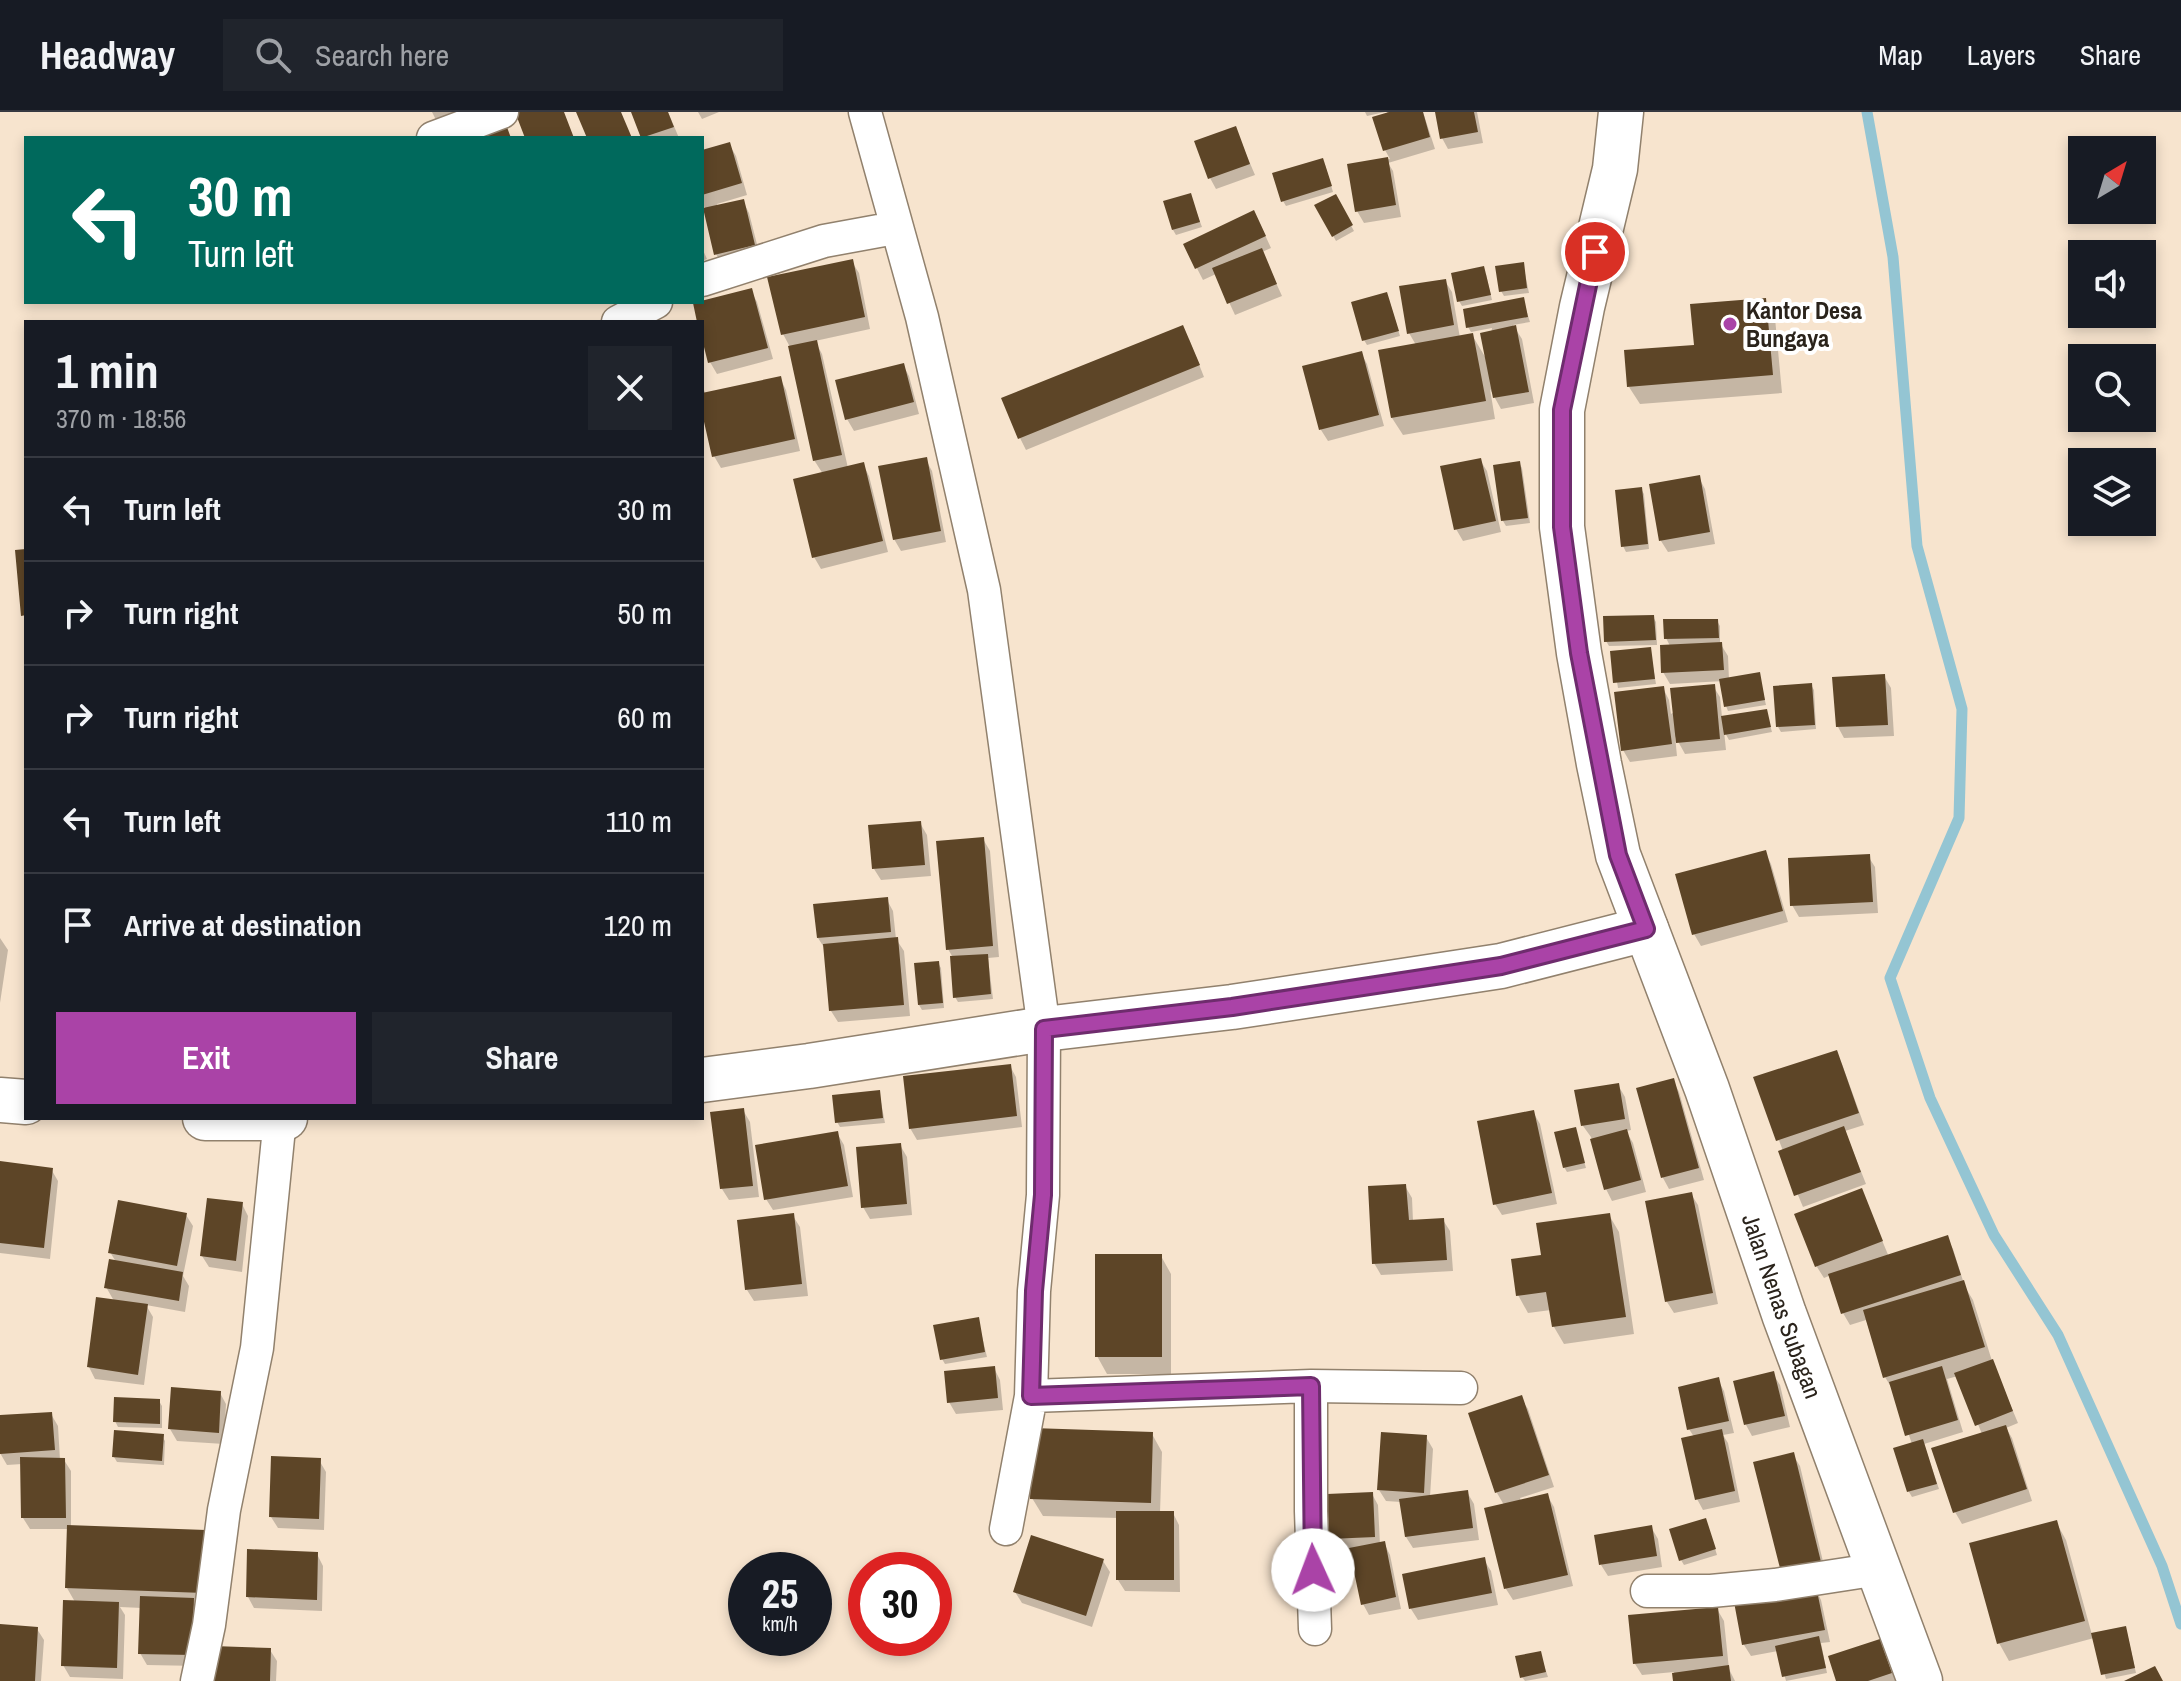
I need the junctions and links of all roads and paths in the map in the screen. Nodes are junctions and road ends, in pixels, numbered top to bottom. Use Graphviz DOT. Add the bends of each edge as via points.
graph roads {
  1 [pos="502,112"];
  2 [pos="865,112"];
  3 [pos="1621,112"];
  4 [pos="438,136"];
  5 [pos="895,228"];
  6 [pos="704,279"];
  7 [pos="652,304"];
  8 [pos="622,320"];
  9 [pos="1646,929"];
  10 [pos="1044,1029"];
  11 [pos="704,1080"];
  12 [pos="0,1100"];
  13 [pos="24,1102"];
  14 [pos="283,1120"];
  15 [pos="1311,1386"];
  16 [pos="1461,1388"];
  17 [pos="1031,1396"];
  18 [pos="1006,1529"];
  19 [pos="1879,1569"];
  20 [pos="1647,1591"];
  21 [pos="1315,1629"];
  22 [pos="197,1681"];
  23 [pos="1920,1681"];
  1 -- 4 [label="street"];
  2 -- 5 [label="street"];
  3 -- 9 [label="main road, Jalan Nenas Subagan" via="1615,169 1562,410 1562,527 1618,855"];
  5 -- 6 [label="street" via="824,241"];
  5 -- 10 [label="street" via="922,317 984,590"];
  7 -- 8 [label="street"];
  9 -- 10 [label="main road" via="1501,966"];
  9 -- 19 [label="main road, Jalan Nenas Subagan"];
  10 -- 11 [label="main road"];
  10 -- 17 [label="street" via="1043,1195"];
  12 -- 13 [label="main road"];
  14 -- 22 [label="street" via="257,1348"];
  15 -- 16 [label="street"];
  15 -- 17 [label="street"];
  15 -- 21 [label="street"];
  17 -- 18 [label="street"];
  19 -- 20 [label="street" via="1763,1587"];
  19 -- 23 [label="main road, Jalan Nenas Subagan"];
}
